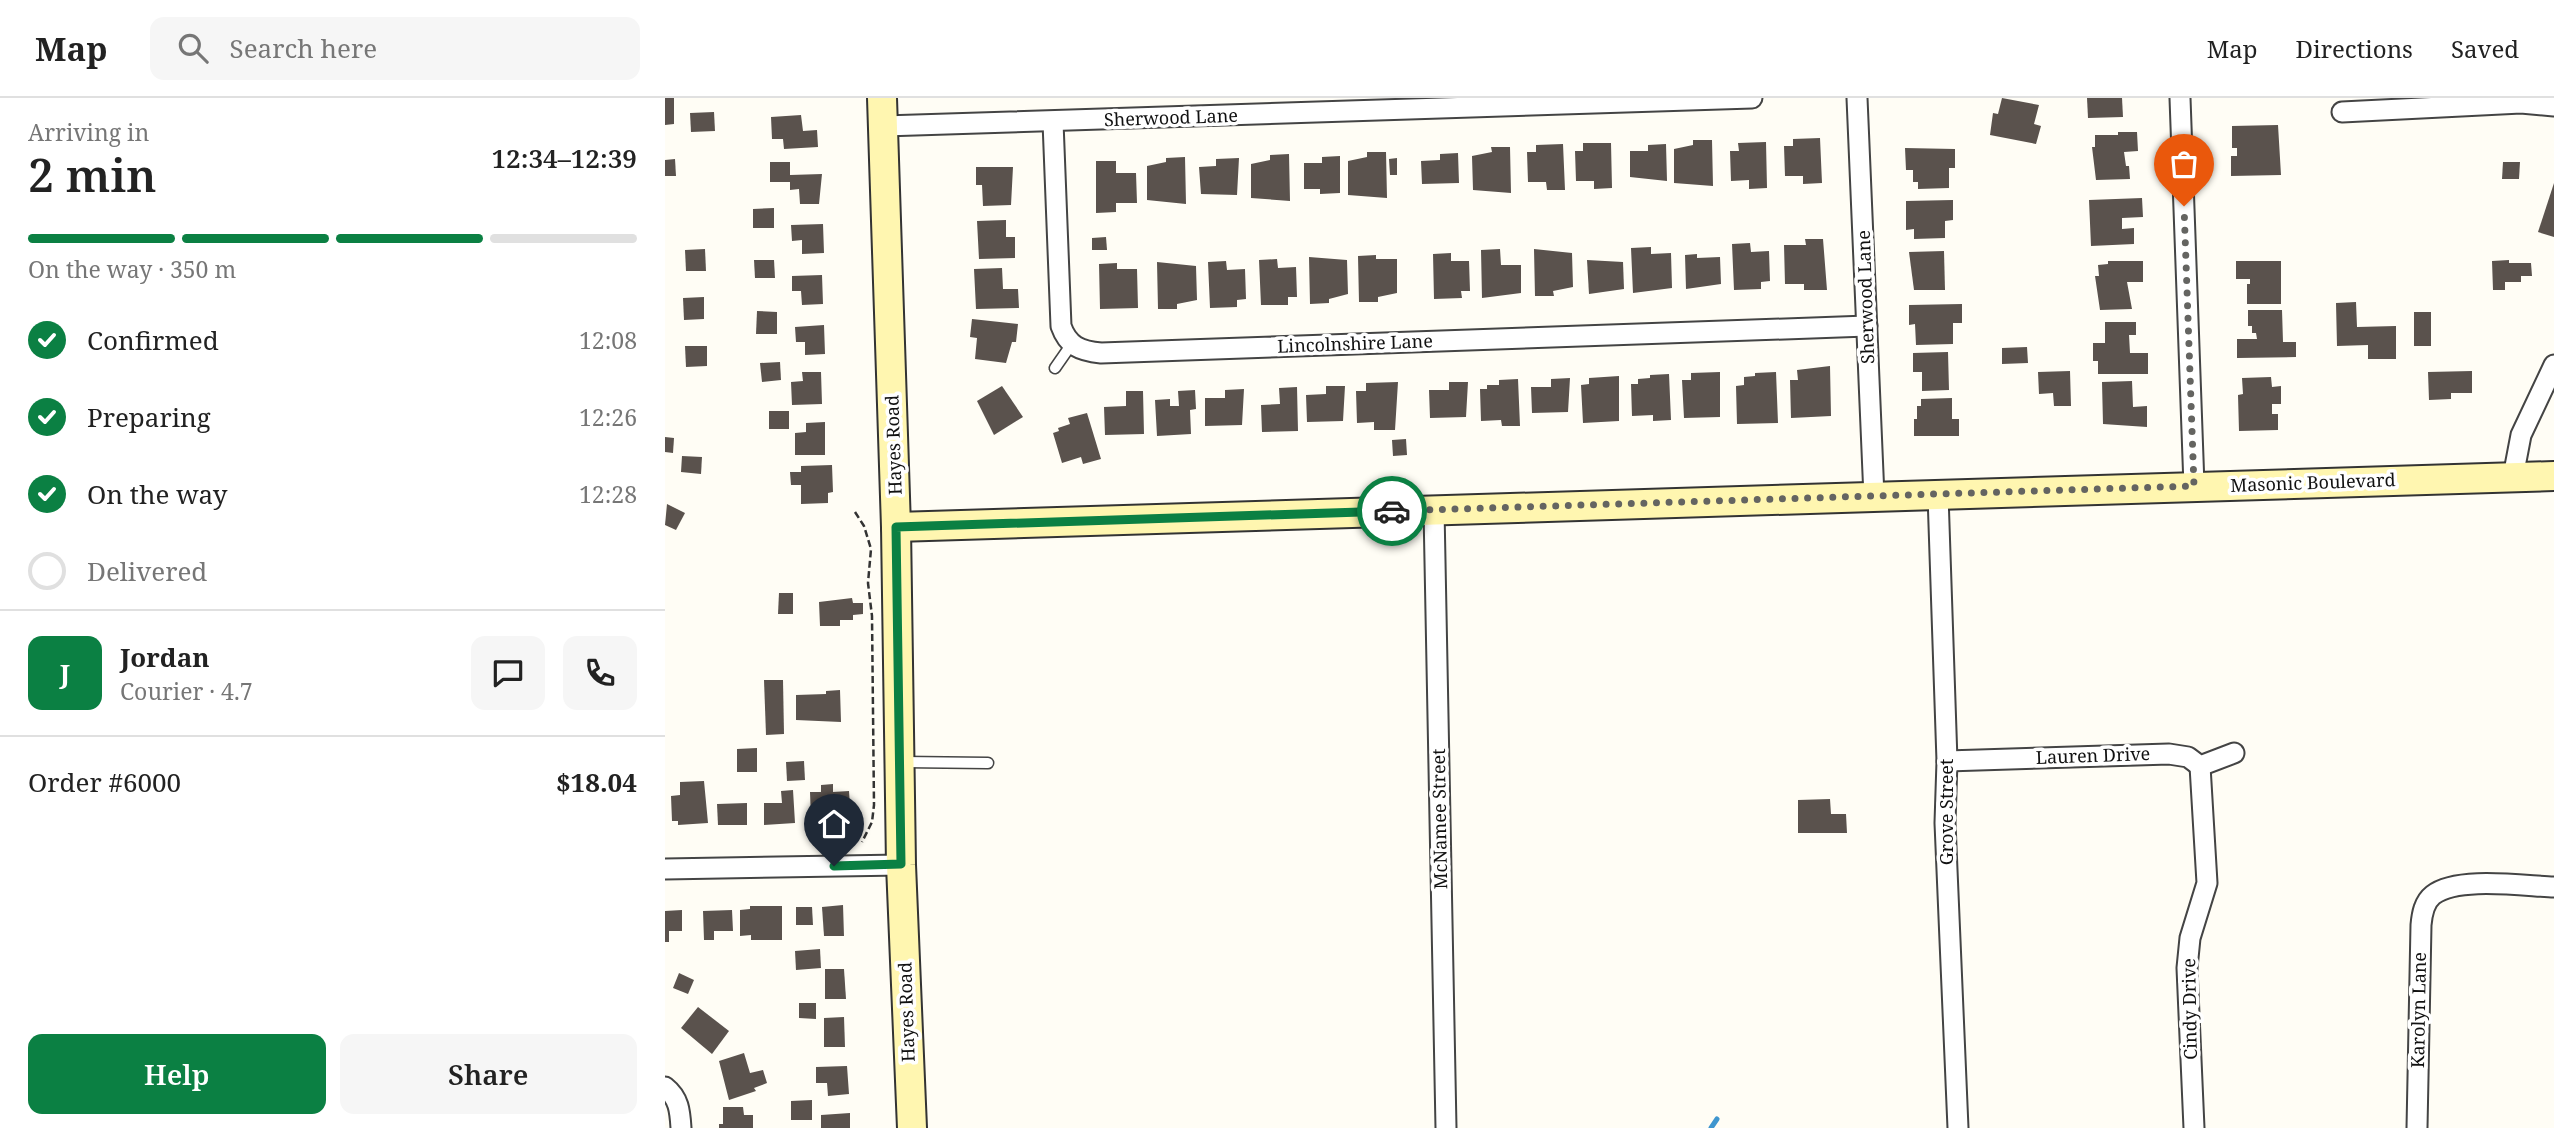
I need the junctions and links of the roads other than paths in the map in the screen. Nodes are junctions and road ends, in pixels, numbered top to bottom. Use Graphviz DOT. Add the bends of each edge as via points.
graph roads {
  1 [pos="882,98"];
  2 [pos="1752,98"];
  3 [pos="1857,98"];
  4 [pos="2180,98"];
  5 [pos="2554,106"];
  6 [pos="2341,112"];
  7 [pos="1053,122"];
  8 [pos="884,127"];
  9 [pos="1867,326"];
  10 [pos="1071,345"];
  11 [pos="2554,365"];
  12 [pos="1055,368"];
  13 [pos="2554,476"];
  14 [pos="2514,477"];
  15 [pos="2194,486"];
  16 [pos="1938,495"];
  17 [pos="1874,497"];
  18 [pos="1434,510"];
  19 [pos="896,527"];
  20 [pos="2234,753"];
  21 [pos="1947,761"];
  22 [pos="899,762"];
  23 [pos="988,763"];
  24 [pos="2200,766"];
  25 [pos="901,864"];
  26 [pos="665,869"];
  27 [pos="2554,887"];
  28 [pos="669,1089"];
  29 [pos="681,1128"];
  30 [pos="912,1128"];
  31 [pos="1446,1128"];
  32 [pos="1958,1128"];
  33 [pos="2194,1128"];
  34 [pos="2417,1128"];
  1 -- 8 [label="street, Hayes Road"];
  2 -- 7 [label="street, Sherwood Lane"];
  3 -- 9 [label="street, Sherwood Lane"];
  4 -- 15 [label="street"];
  5 -- 6 [label="street" via="2521,103"];
  7 -- 8 [label="street, Sherwood Lane"];
  7 -- 10 [label="street" via="1061,326"];
  8 -- 19 [label="street, Hayes Road"];
  9 -- 10 [label="street, Lincolnshire Lane" via="1101,354"];
  9 -- 17 [label="street, Sherwood Lane"];
  10 -- 12 [label="lane"];
  11 -- 14 [label="street" via="2521,435"];
  13 -- 14 [label="street, Masonic Boulevard"];
  14 -- 15 [label="street, Masonic Boulevard"];
  15 -- 16 [label="street, Masonic Boulevard"];
  16 -- 17 [label="street, Masonic Boulevard"];
  16 -- 21 [label="street, Grove Street"];
  17 -- 18 [label="street, Masonic Boulevard"];
  18 -- 19 [label="street, Masonic Boulevard"];
  18 -- 31 [label="street, McNamee Street"];
  19 -- 22 [label="street, Hayes Road"];
  20 -- 24 [label="street"];
  21 -- 24 [label="street, Lauren Drive" via="2169,754 2188,757"];
  21 -- 32 [label="street, Grove Street" via="1945,823"];
  22 -- 23 [label="lane"];
  22 -- 25 [label="street, Hayes Road"];
  24 -- 33 [label="street, Cindy Drive" via="2207,883 2190,938 2187,968"];
  25 -- 26 [label="street"];
  25 -- 30 [label="street, Hayes Road"];
  27 -- 34 [label="street, Karolyn Lane" via="2465,885 2433,895 2423,912"];
  28 -- 29 [label="street" via="680,1107"];
}
